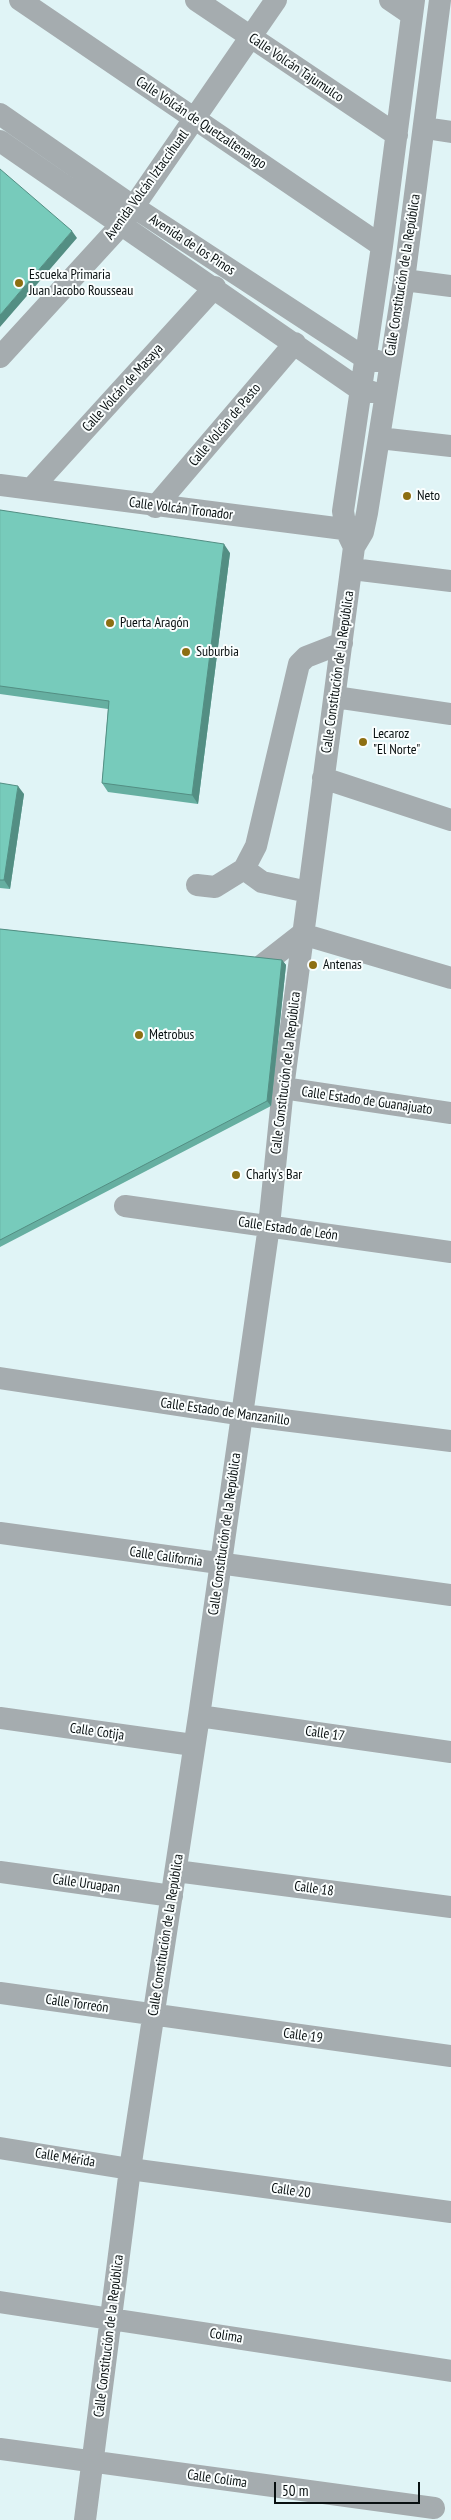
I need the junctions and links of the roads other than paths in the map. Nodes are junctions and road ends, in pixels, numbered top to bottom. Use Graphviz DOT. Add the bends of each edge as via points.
graph roads {
  1 [pos="20,0"];
  2 [pos="196,0"];
  3 [pos="276,0"];
  4 [pos="390,0"];
  5 [pos="440,0"];
  6 [pos="413,7"];
  7 [pos="251,38"];
  8 [pos="0,114"];
  9 [pos="195,119"];
  10 [pos="424,128"];
  11 [pos="451,132"];
  12 [pos="397,135"];
  13 [pos="0,141"];
  14 [pos="128,216"];
  15 [pos="382,246"];
  16 [pos="404,280"];
  17 [pos="451,286"];
  18 [pos="214,287"];
  19 [pos="295,343"];
  20 [pos="0,357"];
  21 [pos="365,358"];
  22 [pos="390,363"];
  23 [pos="360,389"];
  24 [pos="385,396"];
  25 [pos="379,438"];
  26 [pos="451,446"];
  27 [pos="0,485"];
  28 [pos="31,489"];
  29 [pos="155,507"];
  30 [pos="354,544"];
  31 [pos="451,581"];
  32 [pos="342,643"];
  33 [pos="335,697"];
  34 [pos="451,714"];
  35 [pos="323,778"];
  36 [pos="451,820"];
  37 [pos="244,869"];
  38 [pos="197,885"];
  39 [pos="308,892"];
  40 [pos="302,934"];
  41 [pos="451,978"];
  42 [pos="226,984"];
  43 [pos="283,1088"];
  44 [pos="451,1113"];
  45 [pos="125,1206"];
  46 [pos="269,1226"];
  47 [pos="451,1252"];
  48 [pos="0,1378"];
  49 [pos="243,1415"];
  50 [pos="451,1441"];
  51 [pos="0,1533"];
  52 [pos="219,1564"];
  53 [pos="451,1595"];
  54 [pos="199,1716"];
  55 [pos="0,1718"];
  56 [pos="193,1745"];
  57 [pos="451,1752"];
  58 [pos="176,1870"];
  59 [pos="0,1872"];
  60 [pos="172,1896"];
  61 [pos="451,1908"];
  62 [pos="0,1993"];
  63 [pos="154,2015"];
  64 [pos="451,2056"];
  65 [pos="0,2148"];
  66 [pos="130,2169"];
  67 [pos="451,2212"];
  68 [pos="0,2302"];
  69 [pos="112,2318"];
  70 [pos="451,2371"];
  71 [pos="0,2450"];
  72 [pos="93,2463"];
  73 [pos="434,2508"];
  74 [pos="85,2520"];
  1 -- 9 [label="street, Calle Volcán de Quetzaltenango"];
  2 -- 7 [label="street, Calle Volcán Tajumulco"];
  3 -- 7 [label="street, Avenida Volcán Iztaccíhuatl"];
  4 -- 6 [label="street"];
  5 -- 10 [label="street, Calle Constitución de la República"];
  6 -- 12 [label="street, Calle Constitución de la República"];
  7 -- 9 [label="street, Avenida Volcán Iztaccíhuatl"];
  7 -- 12 [label="street, Calle Volcán Tajumulco"];
  8 -- 14 [label="street, Avenida de los Pinos"];
  9 -- 14 [label="street, Avenida Volcán Iztaccíhuatl"];
  9 -- 15 [label="street, Calle Volcán de Quetzaltenango"];
  10 -- 11 [label="street"];
  10 -- 16 [label="street, Calle Constitución de la República"];
  12 -- 15 [label="street, Calle Constitución de la República"];
  13 -- 14 [label="street, Avenida de los Pinos"];
  14 -- 18 [label="street, Avenida de los Pinos"];
  14 -- 20 [label="street, Avenida Volcán Iztaccíhuatl"];
  14 -- 21 [label="street, Avenida de los Pinos"];
  15 -- 21 [label="street, Calle Constitución de la República"];
  16 -- 17 [label="street"];
  16 -- 22 [label="street, Calle Constitución de la República"];
  18 -- 19 [label="street, Avenida de los Pinos"];
  18 -- 28 [label="street, Calle Volcán de Masaya"];
  19 -- 23 [label="street, Avenida de los Pinos"];
  19 -- 29 [label="street, Calle Volcán de Pasto"];
  21 -- 22 [label="street, Avenida de los Pinos"];
  21 -- 23 [label="street, Calle Constitución de la República"];
  22 -- 24 [label="street, Calle Constitución de la República"];
  23 -- 24 [label="street, Avenida de los Pinos"];
  23 -- 30 [label="street, Calle Constitución de la República" via="343,511"];
  24 -- 25 [label="street, Calle Constitución de la República"];
  25 -- 26 [label="street"];
  25 -- 30 [label="street, Calle Constitución de la República"];
  27 -- 28 [label="street, Calle Volcán Tronador"];
  28 -- 29 [label="street, Calle Volcán Tronador"];
  29 -- 30 [label="street, Calle Volcán Tronador"];
  30 -- 31 [label="street, Calle Volcán Tronador"];
  30 -- 32 [label="street, Calle Constitución de la República"];
  32 -- 33 [label="street, Calle Constitución de la República"];
  32 -- 37 [label="street" via="306,657 299,664 256,846"];
  33 -- 34 [label="street"];
  33 -- 35 [label="street, Calle Constitución de la República"];
  35 -- 36 [label="street"];
  35 -- 39 [label="street, Calle Constitución de la República"];
  37 -- 38 [label="street" via="215,887"];
  37 -- 39 [label="street" via="262,882"];
  39 -- 40 [label="street, Calle Constitución de la República"];
  40 -- 41 [label="street"];
  40 -- 42 [label="street" via="261,966"];
  40 -- 43 [label="street, Calle Constitución de la República"];
  43 -- 44 [label="street, Calle Estado de Guanajuato"];
  43 -- 46 [label="street, Calle Constitución de la República"];
  45 -- 46 [label="street, Calle Estado de León"];
  46 -- 47 [label="street, Calle Estado de León"];
  46 -- 49 [label="street, Calle Constitución de la República"];
  48 -- 49 [label="street, Calle Estado de Manzanillo"];
  49 -- 50 [label="street, Calle Estado de Manzanillo"];
  49 -- 52 [label="street, Calle Constitución de la República"];
  51 -- 52 [label="street, Calle California"];
  52 -- 53 [label="street, Calle California"];
  52 -- 54 [label="street, Calle Constitución de la República"];
  54 -- 56 [label="street, Calle Constitución de la República"];
  54 -- 57 [label="street, Calle 17"];
  55 -- 56 [label="street, Calle Cotija"];
  56 -- 58 [label="street, Calle Constitución de la República"];
  58 -- 60 [label="street, Calle Constitución de la República"];
  58 -- 61 [label="street, Calle 18"];
  59 -- 60 [label="street, Calle Uruapan"];
  60 -- 63 [label="street, Calle Constitución de la República"];
  62 -- 63 [label="street, Calle Torreón"];
  63 -- 64 [label="street, Calle 19"];
  63 -- 66 [label="street, Calle Constitución de la República"];
  65 -- 66 [label="street, Calle Mérida"];
  66 -- 67 [label="street, Calle 20"];
  66 -- 69 [label="street, Calle Constitución de la República"];
  68 -- 69 [label="street, Colima"];
  69 -- 70 [label="street, Colima"];
  69 -- 72 [label="street, Calle Constitución de la República"];
  71 -- 72 [label="street, Calle Colima"];
  72 -- 73 [label="street, Calle Colima"];
  72 -- 74 [label="street, Calle Constitución de la República"];
}
